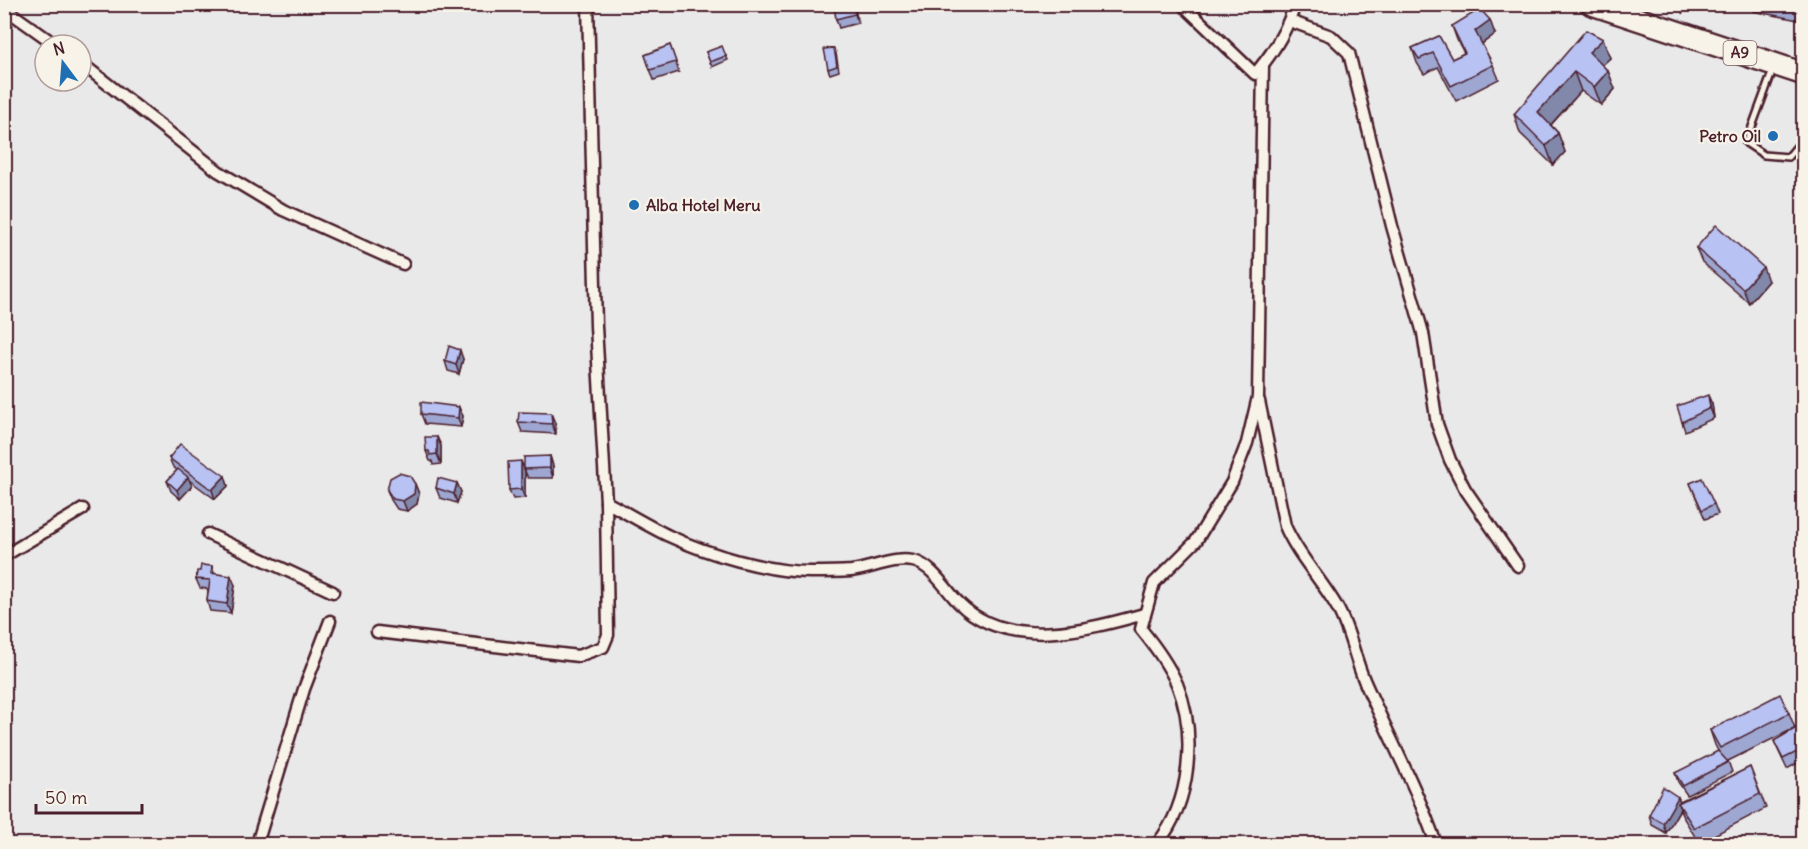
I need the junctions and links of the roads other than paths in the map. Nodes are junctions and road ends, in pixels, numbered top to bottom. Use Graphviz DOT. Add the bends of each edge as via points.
graph roads {
  1 [pos="588,4"];
  2 [pos="1182,4"];
  3 [pos="1295,4"];
  4 [pos="1592,4"];
  5 [pos="4,8"];
  6 [pos="1290,21"];
  7 [pos="39,33"];
  8 [pos="1263,64"];
  9 [pos="1775,65"];
  10 [pos="93,72"];
  11 [pos="1803,75"];
  12 [pos="1803,138"];
  13 [pos="403,264"];
  14 [pos="1258,398"];
  15 [pos="606,502"];
  16 [pos="83,508"];
  17 [pos="208,534"];
  18 [pos="4,556"];
  19 [pos="1518,566"];
  20 [pos="333,591"];
  21 [pos="1144,614"];
  22 [pos="330,621"];
  23 [pos="377,632"];
  24 [pos="257,844"];
  25 [pos="1157,844"];
  26 [pos="1436,844"];
  1 -- 15 [label="street" via="596,326"];
  2 -- 8 [label="street" via="1255,74"];
  3 -- 6 [label="street"];
  4 -- 9 [label="highway, A9"];
  5 -- 7 [label="street"];
  6 -- 8 [label="street"];
  6 -- 19 [label="street" via="1331,36 1348,53 1423,333 1437,424 1465,489"];
  8 -- 14 [label="street"];
  9 -- 11 [label="highway, A9"];
  9 -- 12 [label="lane" via="1746,142 1764,154 1788,158"];
  10 -- 13 [label="street" via="218,171 283,210"];
  14 -- 21 [label="street" via="1232,482 1196,541 1154,583"];
  14 -- 26 [label="street" via="1285,526 1346,625 1364,680"];
  15 -- 21 [label="street" via="670,536 768,566 806,572 851,571 911,560 928,569 967,612 1007,628 1057,633"];
  15 -- 23 [label="street" via="608,636 603,647 578,656"];
  16 -- 18 [label="street"];
  17 -- 20 [label="street"];
  21 -- 25 [label="street" via="1141,629 1178,686 1188,739 1187,772 1178,806"];
  22 -- 24 [label="street" via="304,689"];
}
